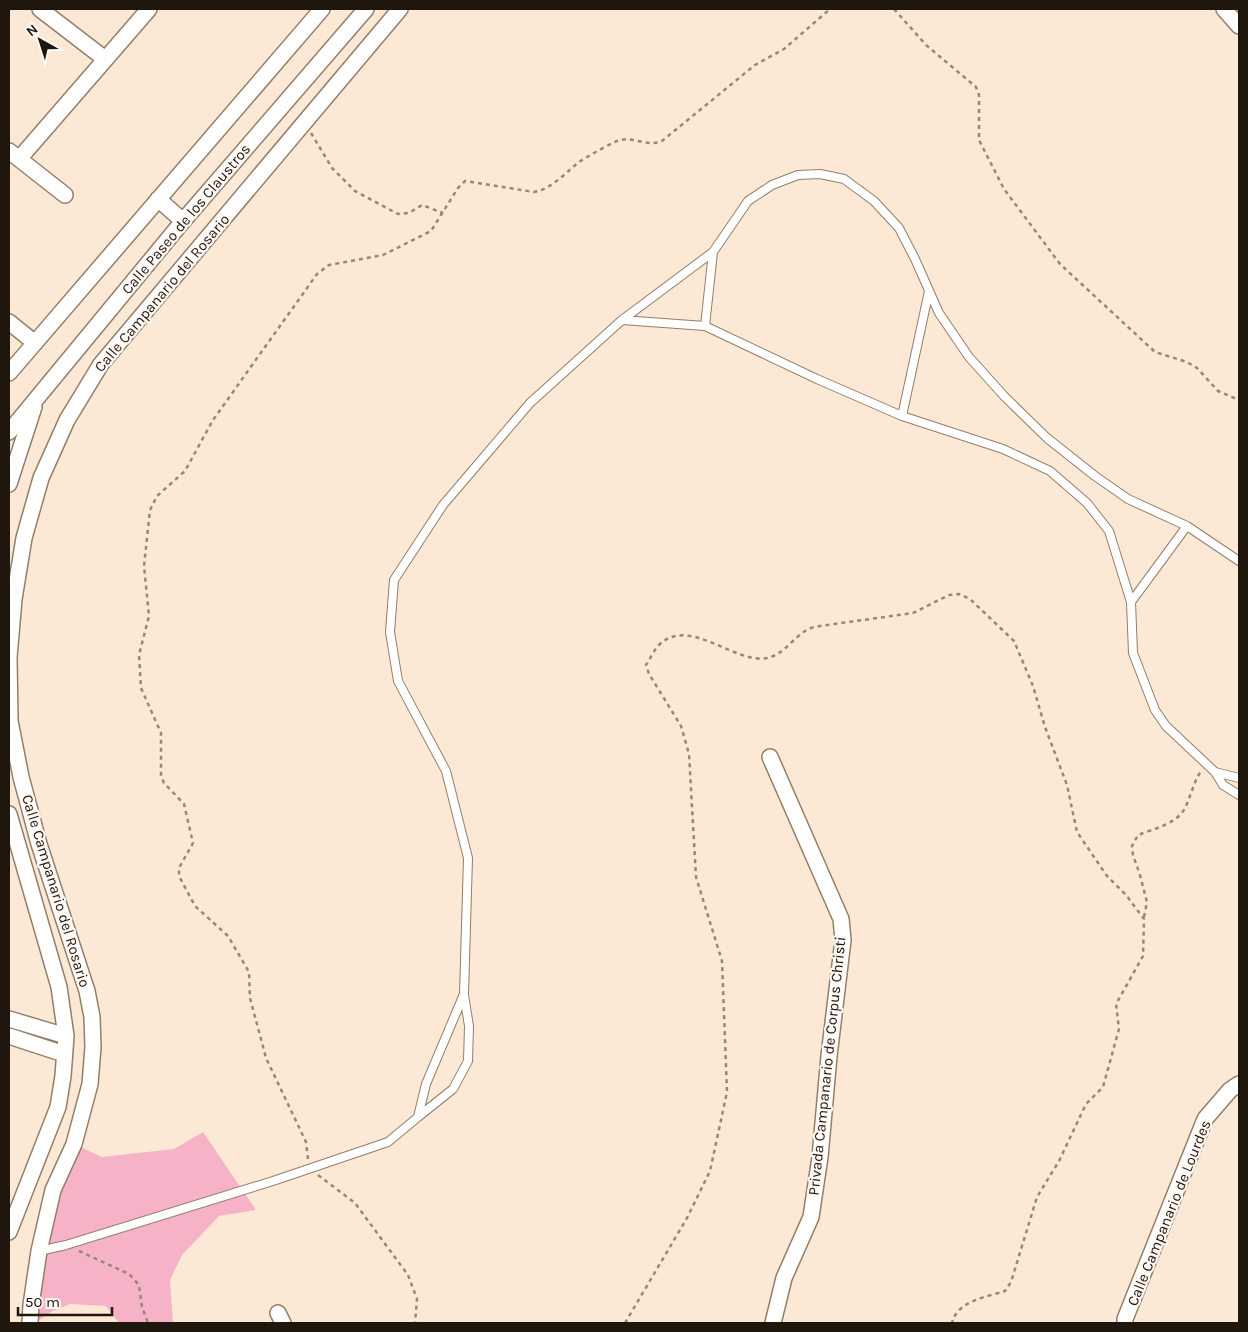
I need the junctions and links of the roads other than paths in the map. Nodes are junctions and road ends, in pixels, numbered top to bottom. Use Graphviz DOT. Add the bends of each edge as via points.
graph roads {
  1 [pos="40,9"];
  2 [pos="148,9"];
  3 [pos="322,9"];
  4 [pos="366,9"];
  5 [pos="400,9"];
  6 [pos="1224,9"];
  7 [pos="1239,26"];
  8 [pos="105,59"];
  9 [pos="14,155"];
  10 [pos="65,195"];
  11 [pos="158,199"];
  12 [pos="183,221"];
  13 [pos="712,252"];
  14 [pos="929,291"];
  15 [pos="622,320"];
  16 [pos="9,322"];
  17 [pos="705,326"];
  18 [pos="35,343"];
  19 [pos="9,373"];
  20 [pos="38,396"];
  21 [pos="902,416"];
  22 [pos="9,432"];
  23 [pos="9,484"];
  24 [pos="1187,526"];
  25 [pos="1239,561"];
  26 [pos="1131,602"];
  27 [pos="770,757"];
  28 [pos="1215,772"];
  29 [pos="1239,778"];
  30 [pos="1239,795"];
  31 [pos="9,814"];
  32 [pos="464,994"];
  33 [pos="9,1019"];
  34 [pos="9,1036"];
  35 [pos="66,1036"];
  36 [pos="64,1054"];
  37 [pos="1239,1084"];
  38 [pos="418,1117"];
  39 [pos="9,1232"];
  40 [pos="39,1251"];
  41 [pos="30,1323"];
  42 [pos="773,1323"];
  43 [pos="1125,1323"];
  1 -- 8 [label="street"];
  2 -- 8 [label="street"];
  3 -- 11 [label="street"];
  4 -- 12 [label="street, Calle Paseo de los Claustros"];
  5 -- 40 [label="street, Calle Campanario del Rosario" via="100,364 67,420 41,478 24,538 14,599 10,721 39,844 87,991 93,1047 88,1092 74,1144 53,1190"];
  6 -- 7 [label="street"];
  8 -- 9 [label="street"];
  9 -- 10 [label="street"];
  11 -- 12 [label="street"];
  11 -- 18 [label="street"];
  12 -- 20 [label="street, Calle Paseo de los Claustros"];
  13 -- 14 [label="lane" via="748,200 772,185 798,175 820,174 844,179 874,201 899,228"];
  13 -- 15 [label="lane"];
  13 -- 17 [label="lane"];
  14 -- 21 [label="lane"];
  14 -- 24 [label="lane" via="939,313 969,357 1047,438 1128,499"];
  15 -- 17 [label="lane"];
  15 -- 32 [label="lane" via="530,403 443,505 394,580 390,632 398,681 446,771 468,858"];
  16 -- 18 [label="street"];
  17 -- 21 [label="lane"];
  18 -- 19 [label="street"];
  20 -- 22 [label="street, Calle Paseo de los Claustros"];
  20 -- 23 [label="street"];
  21 -- 26 [label="lane" via="1003,449 1050,471 1087,503 1109,531"];
  24 -- 25 [label="lane"];
  24 -- 26 [label="lane"];
  26 -- 28 [label="lane" via="1133,653 1154,710 1166,726"];
  27 -- 42 [label="street, Privada Campanario de Corpus Christi" via="841,919 843,940 811,1217 784,1278"];
  28 -- 29 [label="lane"];
  28 -- 30 [label="lane" via="1224,785"];
  31 -- 35 [label="street" via="59,987"];
  32 -- 38 [label="lane" via="426,1084"];
  32 -- 38 [label="lane" via="469,1026 468,1061 453,1089"];
  33 -- 35 [label="street"];
  34 -- 36 [label="street"];
  35 -- 36 [label="street"];
  36 -- 39 [label="street" via="58,1107"];
  37 -- 43 [label="street, Calle Campanario de Lourdes" via="1205,1119"];
  38 -- 40 [label="lane" via="388,1142 310,1169"];
  40 -- 41 [label="street, Calle Campanario del Rosario"];
}
